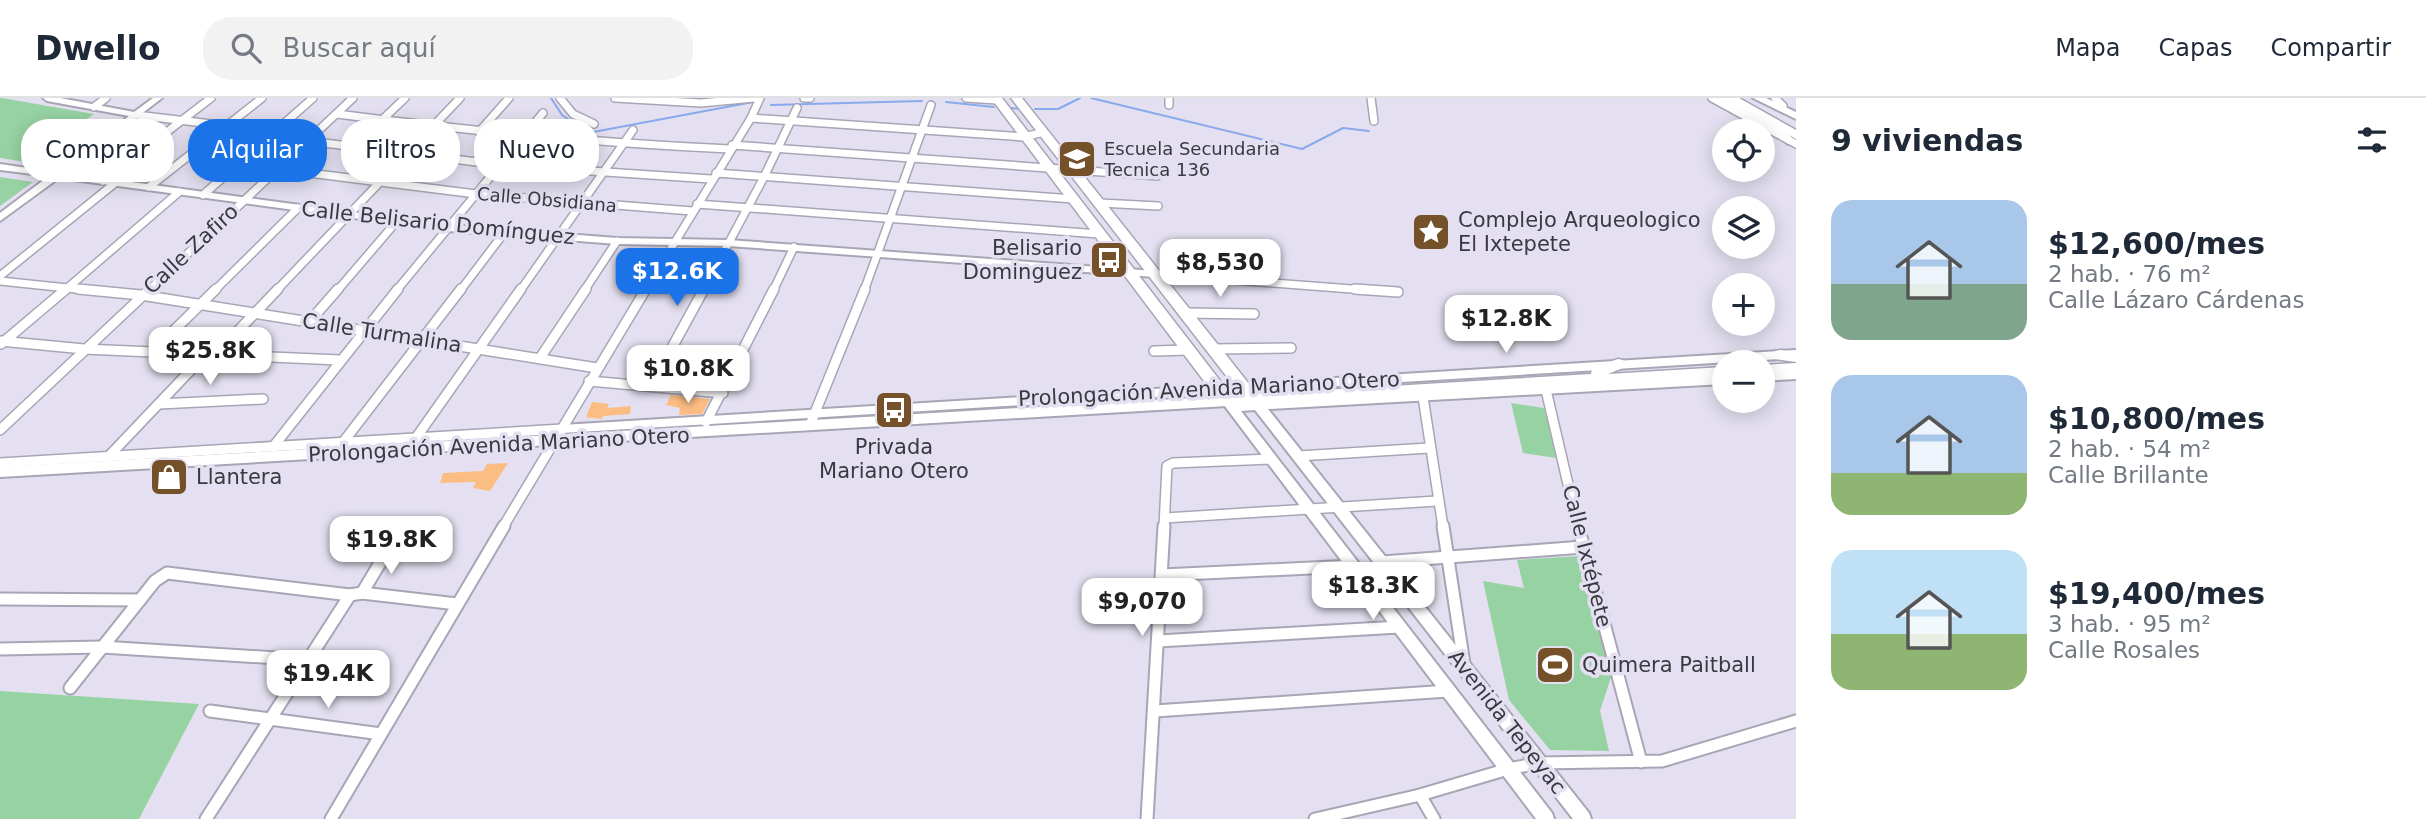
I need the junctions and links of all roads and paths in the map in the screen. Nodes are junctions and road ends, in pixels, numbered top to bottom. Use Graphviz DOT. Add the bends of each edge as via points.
graph roads {
  1 [pos="106,98"];
  2 [pos="158,98"];
  3 [pos="211,98"];
  4 [pos="262,98"];
  5 [pos="313,98"];
  6 [pos="353,98"];
  7 [pos="405,98"];
  8 [pos="460,98"];
  9 [pos="509,98"];
  10 [pos="560,98"];
  11 [pos="615,98"];
  12 [pos="695,98"];
  13 [pos="754,98"];
  14 [pos="760,98"];
  15 [pos="966,98"];
  16 [pos="1016,98"];
  17 [pos="1371,98"];
  18 [pos="1712,98"];
  19 [pos="1723,98"];
  20 [pos="1730,98"];
  21 [pos="1750,98"];
  22 [pos="1758,98"];
  23 [pos="1769,98"];
  24 [pos="54,99"];
  25 [pos="997,99"];
  26 [pos="1779,102"];
  27 [pos="931,105"];
  28 [pos="690,106"];
  29 [pos="94,107"];
  30 [pos="797,108"];
  31 [pos="543,113"];
  32 [pos="136,114"];
  33 [pos="337,114"];
  34 [pos="1796,115"];
  35 [pos="751,118"];
  36 [pos="130,119"];
  37 [pos="236,119"];
  38 [pos="289,119"];
  39 [pos="383,119"];
  40 [pos="440,119"];
  41 [pos="490,119"];
  42 [pos="538,119"];
  43 [pos="584,119"];
  44 [pos="792,120"];
  45 [pos="182,121"];
  46 [pos="1374,121"];
  47 [pos="188,122"];
  48 [pos="327,123"];
  49 [pos="1796,124"];
  50 [pos="174,127"];
  51 [pos="922,129"];
  52 [pos="633,130"];
  53 [pos="1044,132"];
  54 [pos="1024,137"];
  55 [pos="1795,140"];
  56 [pos="599,142"];
  57 [pos="623,144"];
  58 [pos="731,147"];
  59 [pos="778,148"];
  60 [pos="188,156"];
  61 [pos="912,157"];
  62 [pos="0,167"];
  63 [pos="1049,167"];
  64 [pos="1073,169"];
  65 [pos="21,170"];
  66 [pos="599,172"];
  67 [pos="605,172"];
  68 [pos="327,176"];
  69 [pos="713,176"];
  70 [pos="1157,176"];
  71 [pos="764,177"];
  72 [pos="49,182"];
  73 [pos="109,182"];
  74 [pos="218,182"];
  75 [pos="263,182"];
  76 [pos="486,182"];
  77 [pos="115,183"];
  78 [pos="379,183"];
  79 [pos="149,187"];
  80 [pos="902,187"];
  81 [pos="179,192"];
  82 [pos="476,194"];
  83 [pos="203,195"];
  84 [pos="1073,199"];
  85 [pos="243,201"];
  86 [pos="584,203"];
  87 [pos="1100,203"];
  88 [pos="748,206"];
  89 [pos="1158,206"];
  90 [pos="695,207"];
  91 [pos="299,208"];
  92 [pos="348,215"];
  93 [pos="0,218"];
  94 [pos="892,218"];
  95 [pos="397,221"];
  96 [pos="448,228"];
  97 [pos="504,233"];
  98 [pos="1099,234"];
  99 [pos="559,238"];
  100 [pos="617,241"];
  101 [pos="675,241"];
  102 [pos="728,243"];
  103 [pos="794,247"];
  104 [pos="879,253"];
  105 [pos="1128,272"];
  106 [pos="1155,274"];
  107 [pos="0,276"];
  108 [pos="0,281"];
  109 [pos="66,288"];
  110 [pos="1398,292"];
  111 [pos="141,295"];
  112 [pos="201,304"];
  113 [pos="255,312"];
  114 [pos="1186,313"];
  115 [pos="1254,314"];
  116 [pos="310,321"];
  117 [pos="364,330"];
  118 [pos="421,339"];
  119 [pos="1,342"];
  120 [pos="478,348"];
  121 [pos="1291,348"];
  122 [pos="84,349"];
  123 [pos="1214,349"];
  124 [pos="1188,350"];
  125 [pos="1154,351"];
  126 [pos="152,352"];
  127 [pos="210,355"];
  128 [pos="1780,355"];
  129 [pos="1796,357"];
  130 [pos="540,358"];
  131 [pos="339,360"];
  132 [pos="1775,360"];
  133 [pos="1618,364"];
  134 [pos="1712,366"];
  135 [pos="597,368"];
  136 [pos="1796,368"];
  137 [pos="1775,369"];
  138 [pos="1712,372"];
  139 [pos="1600,375"];
  140 [pos="1796,375"];
  141 [pos="1775,376"];
  142 [pos="589,381"];
  143 [pos="1712,381"];
  144 [pos="1634,385"];
  145 [pos="651,386"];
  146 [pos="1546,390"];
  147 [pos="723,393"];
  148 [pos="1251,396"];
  149 [pos="1423,397"];
  150 [pos="263,399"];
  151 [pos="1225,399"];
  152 [pos="159,404"];
  153 [pos="813,419"];
  154 [pos="706,422"];
  155 [pos="0,430"];
  156 [pos="418,435"];
  157 [pos="558,435"];
  158 [pos="344,442"];
  159 [pos="386,444"];
  160 [pos="273,447"];
  161 [pos="1429,448"];
  162 [pos="108,456"];
  163 [pos="1298,456"];
  164 [pos="1271,459"];
  165 [pos="0,463"];
  166 [pos="0,472"];
  167 [pos="1437,501"];
  168 [pos="1339,508"];
  169 [pos="1309,509"];
  170 [pos="1165,519"];
  171 [pos="392,543"];
  172 [pos="1583,547"];
  173 [pos="1447,558"];
  174 [pos="1382,562"];
  175 [pos="1352,566"];
  176 [pos="1162,575"];
  177 [pos="356,594"];
  178 [pos="0,599"];
  179 [pos="140,600"];
  180 [pos="457,604"];
  181 [pos="1399,627"];
  182 [pos="1158,640"];
  183 [pos="102,647"];
  184 [pos="0,649"];
  185 [pos="308,660"];
  186 [pos="1465,668"];
  187 [pos="69,688"];
  188 [pos="1448,691"];
  189 [pos="210,711"];
  190 [pos="1155,711"];
  191 [pos="271,718"];
  192 [pos="1796,721"];
  193 [pos="381,734"];
  194 [pos="1539,762"];
  195 [pos="1641,762"];
  196 [pos="1508,769"];
  197 [pos="1420,795"];
  198 [pos="1345,817"];
  199 [pos="206,819"];
  200 [pos="331,819"];
  201 [pos="1147,819"];
  202 [pos="1315,819"];
  203 [pos="1434,819"];
  204 [pos="1546,819"];
  205 [pos="1583,819"];
  1 -- 29 [label="street"];
  2 -- 32 [label="street"];
  3 -- 45 [label="street"];
  4 -- 37 [label="street"];
  5 -- 38 [label="street"];
  6 -- 33 [label="street, Calle Zafiro"];
  7 -- 39 [label="street"];
  8 -- 40 [label="street"];
  9 -- 41 [label="street"];
  10 -- 43 [label="street"];
  11 -- 28 [label="street"];
  12 -- 28 [label="street"];
  13 -- 28 [label="street"];
  14 -- 35 [label="street"];
  15 -- 25 [label="street"];
  16 -- 53 [label="main road, Avenida Tepeyac"];
  17 -- 46 [label="street"];
  18 -- 55 [label="street"];
  19 -- 55 [label="main road"];
  20 -- 55 [label="highway"];
  21 -- 49 [label="highway"];
  22 -- 34 [label="main road"];
  23 -- 26 [label="main road"];
  24 -- 29 [label="street"];
  25 -- 54 [label="main road, Avenida Tepeyac"];
  26 -- 34 [label="main road"];
  27 -- 51 [label="street"];
  29 -- 32 [label="street"];
  30 -- 44 [label="street"];
  31 -- 42 [label="street"];
  32 -- 36 [label="street"];
  32 -- 45 [label="street"];
  33 -- 39 [label="street"];
  33 -- 48 [label="street, Calle Zafiro"];
  35 -- 44 [label="street"];
  35 -- 58 [label="street"];
  44 -- 51 [label="street"];
  44 -- 59 [label="street"];
  45 -- 47 [label="street"];
  45 -- 50 [label="street"];
  51 -- 54 [label="street"];
  51 -- 61 [label="street"];
  52 -- 57 [label="street"];
  53 -- 54 [label="street"];
  53 -- 64 [label="main road, Avenida Tepeyac"];
  54 -- 63 [label="main road, Avenida Tepeyac"];
  56 -- 57 [label="street"];
  57 -- 58 [label="street"];
  57 -- 67 [label="street"];
  58 -- 59 [label="street"];
  58 -- 69 [label="street"];
  59 -- 61 [label="street"];
  59 -- 71 [label="street"];
  60 -- 79 [label="street"];
  61 -- 63 [label="street"];
  61 -- 80 [label="street"];
  62 -- 65 [label="street, Calle Belisario Domínguez"];
  63 -- 64 [label="street"];
  63 -- 84 [label="main road, Avenida Tepeyac"];
  64 -- 70 [label="street"];
  64 -- 87 [label="main road, Avenida Tepeyac"];
  66 -- 67 [label="street"];
  67 -- 69 [label="street"];
  67 -- 86 [label="street"];
  68 -- 78 [label="street, Calle Obsidiana"];
  69 -- 71 [label="street"];
  69 -- 90 [label="street"];
  71 -- 80 [label="street"];
  71 -- 88 [label="street"];
  72 -- 93 [label="street"];
  73 -- 77 [label="street, Calle Belisario Domínguez"];
  74 -- 83 [label="street"];
  75 -- 85 [label="street, Calle Zafiro"];
  76 -- 82 [label="street"];
  77 -- 79 [label="street, Calle Belisario Domínguez"];
  77 -- 107 [label="street"];
  78 -- 82 [label="street, Calle Obsidiana"];
  78 -- 92 [label="street"];
  79 -- 81 [label="street, Calle Belisario Domínguez"];
  80 -- 84 [label="street"];
  80 -- 94 [label="street"];
  81 -- 83 [label="street, Calle Belisario Domínguez"];
  81 -- 109 [label="street"];
  82 -- 86 [label="street, Calle Obsidiana"];
  82 -- 96 [label="street"];
  83 -- 85 [label="street, Calle Belisario Domínguez"];
  84 -- 98 [label="main road, Avenida Tepeyac"];
  85 -- 91 [label="street, Calle Belisario Domínguez"];
  85 -- 111 [label="street, Calle Zafiro"];
  86 -- 90 [label="street, Calle Obsidiana"];
  86 -- 99 [label="street"];
  87 -- 89 [label="street"];
  87 -- 106 [label="main road, Avenida Tepeyac"];
  88 -- 90 [label="street, Calle Obsidiana"];
  88 -- 94 [label="street, Calle Obsidiana"];
  88 -- 102 [label="street"];
  90 -- 101 [label="street"];
  91 -- 92 [label="street, Calle Belisario Domínguez"];
  91 -- 112 [label="street"];
  92 -- 95 [label="street, Calle Belisario Domínguez"];
  92 -- 113 [label="street"];
  94 -- 98 [label="street, Calle Obsidiana"];
  94 -- 104 [label="street"];
  95 -- 96 [label="street, Calle Belisario Domínguez"];
  95 -- 116 [label="street"];
  96 -- 97 [label="street, Calle Belisario Domínguez"];
  96 -- 117 [label="street"];
  97 -- 99 [label="street, Calle Belisario Domínguez"];
  97 -- 118 [label="street"];
  98 -- 105 [label="main road, Avenida Tepeyac"];
  99 -- 100 [label="street, Calle Belisario Domínguez"];
  99 -- 120 [label="street"];
  100 -- 101 [label="street, Calle Belisario Domínguez"];
  100 -- 130 [label="street"];
  101 -- 102 [label="street, Calle Belisario Domínguez"];
  101 -- 135 [label="street"];
  102 -- 103 [label="street, Calle Belisario Domínguez"];
  102 -- 145 [label="street"];
  103 -- 104 [label="street, Calle Belisario Domínguez"];
  103 -- 147 [label="street"];
  104 -- 105 [label="street, Calle Belisario Domínguez"];
  104 -- 153 [label="street"];
  105 -- 106 [label="street, Calle Belisario Domínguez"];
  105 -- 124 [label="main road, Avenida Tepeyac"];
  106 -- 110 [label="street"];
  106 -- 114 [label="main road, Avenida Tepeyac"];
  108 -- 109 [label="street, Calle Turmalina"];
  109 -- 111 [label="street, Calle Turmalina"];
  109 -- 119 [label="street"];
  111 -- 112 [label="street, Calle Turmalina"];
  111 -- 122 [label="street, Calle Zafiro"];
  112 -- 113 [label="street, Calle Turmalina"];
  112 -- 126 [label="street"];
  113 -- 116 [label="street, Calle Turmalina"];
  113 -- 127 [label="street"];
  114 -- 115 [label="street"];
  114 -- 123 [label="main road, Avenida Tepeyac"];
  116 -- 117 [label="street, Calle Turmalina"];
  117 -- 118 [label="street, Calle Turmalina"];
  117 -- 131 [label="street"];
  118 -- 120 [label="street, Calle Turmalina"];
  118 -- 158 [label="street"];
  119 -- 122 [label="street"];
  120 -- 130 [label="street, Calle Turmalina"];
  120 -- 156 [label="street"];
  121 -- 123 [label="street"];
  122 -- 126 [label="street"];
  122 -- 155 [label="street, Calle Zafiro"];
  123 -- 148 [label="main road, Avenida Tepeyac"];
  124 -- 125 [label="street"];
  124 -- 151 [label="main road, Avenida Tepeyac"];
  126 -- 127 [label="street"];
  127 -- 131 [label="street"];
  127 -- 152 [label="street"];
  128 -- 129 [label="main road"];
  128 -- 133 [label="street, Prolongación Avenida Mariano Otero"];
  129 -- 132 [label="main road"];
  130 -- 135 [label="street, Calle Turmalina"];
  131 -- 160 [label="street"];
  133 -- 139 [label="main road"];
  133 -- 148 [label="street, Prolongación Avenida Mariano Otero"];
  134 -- 139 [label="main road, Prolongación Avenida Mariano Otero"];
  135 -- 142 [label="street"];
  136 -- 137 [label="main road"];
  138 -- 139 [label="main road, Prolongación Avenida Mariano Otero"];
  139 -- 144 [label="main road"];
  139 -- 148 [label="main road, Prolongación Avenida Mariano Otero"];
  140 -- 141 [label="street"];
  142 -- 145 [label="street"];
  142 -- 157 [label="street"];
  143 -- 144 [label="street, Prolongación Avenida Mariano Otero"];
  144 -- 146 [label="street, Prolongación Avenida Mariano Otero"];
  145 -- 147 [label="street"];
  146 -- 149 [label="street, Prolongación Avenida Mariano Otero"];
  146 -- 172 [label="street, Calle Ixtépete"];
  147 -- 154 [label="street"];
  148 -- 149 [label="street, Prolongación Avenida Mariano Otero"];
  148 -- 151 [label="main road, Prolongación Avenida Mariano Otero"];
  148 -- 163 [label="street, Avenida Tepeyac"];
  149 -- 161 [label="street"];
  150 -- 152 [label="street"];
  151 -- 153 [label="main road, Prolongación Avenida Mariano Otero"];
  151 -- 153 [label="street, Prolongación Avenida Mariano Otero" via="906,406"];
  151 -- 164 [label="street, Avenida Tepeyac"];
  152 -- 162 [label="street"];
  153 -- 154 [label="street, Prolongación Avenida Mariano Otero"];
  153 -- 157 [label="main road, Prolongación Avenida Mariano Otero"];
  154 -- 157 [label="street, Prolongación Avenida Mariano Otero"];
  156 -- 157 [label="street"];
  156 -- 159 [label="street"];
  157 -- 159 [label="main road, Prolongación Avenida Mariano Otero"];
  157 -- 180 [label="street"];
  158 -- 159 [label="street"];
  158 -- 160 [label="street"];
  159 -- 166 [label="main road, Prolongación Avenida Mariano Otero"];
  160 -- 162 [label="street"];
  161 -- 163 [label="street"];
  161 -- 167 [label="street"];
  162 -- 165 [label="street"];
  163 -- 168 [label="street, Avenida Tepeyac"];
  164 -- 169 [label="street, Avenida Tepeyac"];
  164 -- 170 [label="street" via="1168,464"];
  167 -- 168 [label="street"];
  167 -- 173 [label="street"];
  168 -- 169 [label="street"];
  168 -- 174 [label="street, Avenida Tepeyac"];
  169 -- 170 [label="street"];
  169 -- 175 [label="street, Avenida Tepeyac"];
  170 -- 176 [label="street"];
  171 -- 177 [label="street"];
  172 -- 173 [label="street"];
  172 -- 195 [label="street, Calle Ixtépete"];
  173 -- 174 [label="street"];
  173 -- 186 [label="street"];
  174 -- 186 [label="street, Avenida Tepeyac"];
  175 -- 176 [label="street"];
  175 -- 181 [label="street, Avenida Tepeyac"];
  176 -- 182 [label="street"];
  177 -- 179 [label="street" via="172,573 162,575"];
  177 -- 180 [label="street"];
  177 -- 185 [label="street"];
  178 -- 179 [label="street"];
  179 -- 183 [label="street"];
  180 -- 193 [label="street"];
  181 -- 182 [label="street"];
  181 -- 188 [label="street, Avenida Tepeyac"];
  182 -- 190 [label="street"];
  183 -- 184 [label="street"];
  183 -- 185 [label="street"];
  183 -- 187 [label="street"];
  185 -- 191 [label="street"];
  186 -- 194 [label="street, Avenida Tepeyac"];
  188 -- 190 [label="street"];
  188 -- 196 [label="street, Avenida Tepeyac"];
  189 -- 191 [label="street"];
  190 -- 201 [label="street"];
  191 -- 193 [label="street"];
  191 -- 199 [label="street"];
  192 -- 195 [label="street" via="1685,756"];
  193 -- 200 [label="street"];
  194 -- 195 [label="street"];
  194 -- 196 [label="street"];
  194 -- 205 [label="street, Avenida Tepeyac"];
  196 -- 197 [label="street"];
  196 -- 204 [label="street, Avenida Tepeyac"];
  197 -- 198 [label="street"];
  197 -- 203 [label="street"];
  198 -- 202 [label="street"];
}
